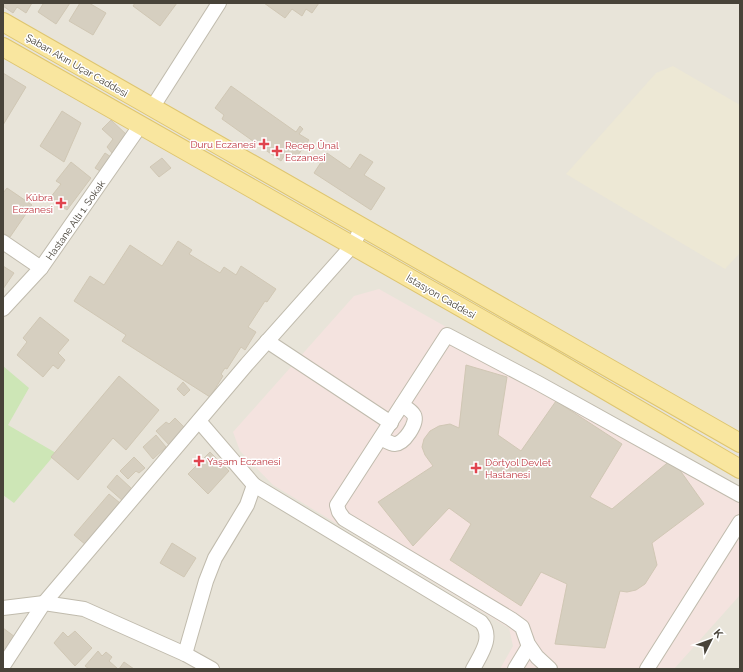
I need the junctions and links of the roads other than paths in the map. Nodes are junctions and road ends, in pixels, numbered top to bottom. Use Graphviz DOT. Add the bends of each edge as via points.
graph roads {
  1 [pos="219,3"];
  2 [pos="3,22"];
  3 [pos="3,47"];
  4 [pos="152,108"];
  5 [pos="140,126"];
  6 [pos="362,228"];
  7 [pos="3,242"];
  8 [pos="352,246"];
  9 [pos="41,268"];
  10 [pos="3,309"];
  11 [pos="267,341"];
  12 [pos="402,405"];
  13 [pos="199,421"];
  14 [pos="391,423"];
  15 [pos="381,438"];
  16 [pos="740,443"];
  17 [pos="740,469"];
  18 [pos="254,485"];
  19 [pos="740,495"];
  20 [pos="740,522"];
  21 [pos="44,603"];
  22 [pos="3,608"];
  23 [pos="529,646"];
  24 [pos="185,654"];
  25 [pos="3,666"];
  26 [pos="212,669"];
  27 [pos="473,669"];
  28 [pos="515,669"];
  29 [pos="550,669"];
  30 [pos="647,669"];
  1 -- 4 [label="street"];
  2 -- 4 [label="main road, Şaban Akın Uçar Caddesi"];
  3 -- 5 [label="main road"];
  4 -- 5 [label="main road"];
  4 -- 6 [label="main road, İstasyon Caddesi"];
  5 -- 8 [label="main road, İstasyon Caddesi"];
  5 -- 9 [label="street, Hastane Altı 1. Sokak"];
  6 -- 8 [label="street"];
  6 -- 16 [label="main road, İstasyon Caddesi"];
  7 -- 9 [label="street"];
  8 -- 11 [label="street"];
  8 -- 17 [label="main road, İstasyon Caddesi"];
  9 -- 10 [label="street, Hastane Altı 1. Sokak"];
  11 -- 13 [label="street"];
  11 -- 14 [label="street"];
  12 -- 14 [label="street"];
  12 -- 15 [label="street" via="412,412 415,418 405,439 395,444"];
  12 -- 19 [label="street" via="447,335"];
  13 -- 18 [label="street"];
  13 -- 21 [label="street"];
  14 -- 15 [label="street"];
  15 -- 23 [label="street" via="337,505 341,516 511,619 522,627"];
  18 -- 24 [label="street" via="247,505 215,558"];
  18 -- 27 [label="street" via="481,622 486,630 487,642"];
  20 -- 30 [label="street"];
  21 -- 22 [label="street"];
  21 -- 24 [label="street" via="84,610"];
  21 -- 25 [label="street"];
  23 -- 28 [label="street"];
  23 -- 29 [label="street"];
  24 -- 26 [label="street"];
}
